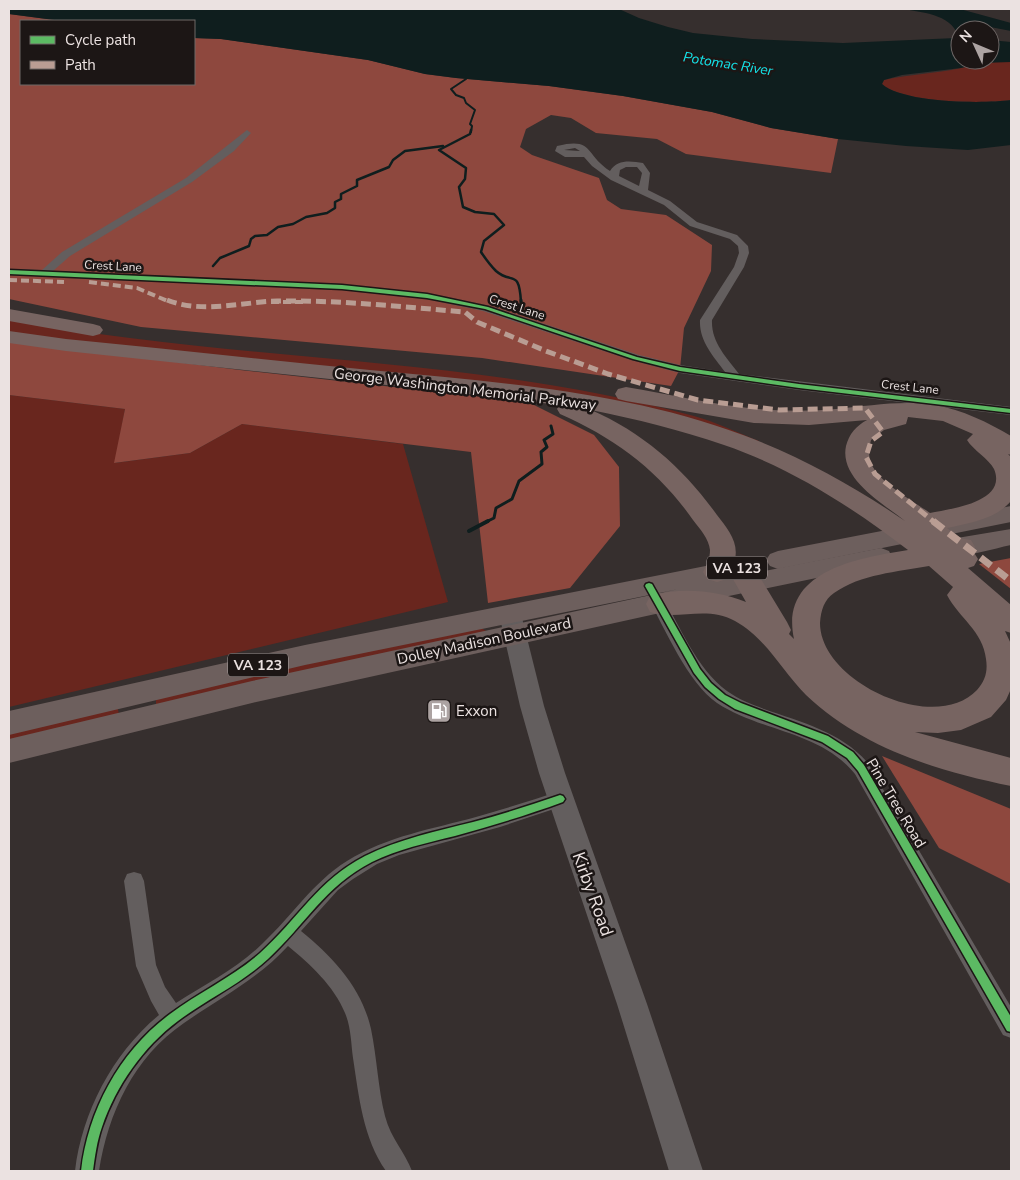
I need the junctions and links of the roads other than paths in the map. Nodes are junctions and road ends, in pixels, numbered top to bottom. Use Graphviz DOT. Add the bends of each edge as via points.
graph roads {
  1 [pos="247,133"];
  2 [pos="586,154"];
  3 [pos="614,178"];
  4 [pos="643,190"];
  5 [pos="9,272"];
  6 [pos="44,274"];
  7 [pos="9,315"];
  8 [pos="9,337"];
  9 [pos="735,378"];
  10 [pos="489,389"];
  11 [pos="618,393"];
  12 [pos="1011,411"];
  13 [pos="1009,461"];
  14 [pos="1011,514"];
  15 [pos="964,533"];
  16 [pos="1011,537"];
  17 [pos="887,544"];
  18 [pos="736,574"];
  19 [pos="991,582"];
  20 [pos="655,595"];
  21 [pos="1011,600"];
  22 [pos="1011,622"];
  23 [pos="512,624"];
  24 [pos="791,655"];
  25 [pos="139,705"];
  26 [pos="9,723"];
  27 [pos="9,751"];
  28 [pos="1011,772"];
  29 [pos="560,799"];
  30 [pos="134,881"];
  31 [pos="288,933"];
  32 [pos="173,1018"];
  33 [pos="1011,1027"];
  34 [pos="87,1171"];
  35 [pos="400,1171"];
  36 [pos="686,1171"];
  1 -- 6 [label="street" via="189,180 66,254"];
  2 -- 3 [label="street" via="599,169"];
  3 -- 4 [label="street"];
  3 -- 4 [label="street" via="618,166 627,163 640,165 646,173"];
  4 -- 9 [label="street" via="673,206 699,227 734,238 743,245 741,263 706,320 705,327"];
  5 -- 6 [label="street, Crest Lane"];
  6 -- 9 [label="street, Crest Lane" via="342,288 427,296 499,312 653,363"];
  7 -- 11 [label="highway, George Washington Memorial Parkway" via="106,332 485,371"];
  8 -- 10 [label="highway, George Washington Memorial Parkway"];
  9 -- 12 [label="street, Crest Lane"];
  10 -- 17 [label="highway, George Washington Memorial Parkway" via="613,407 723,437 764,452 852,498"];
  10 -- 18 [label="highway" via="550,402 601,425 643,450 690,495 719,538"];
  11 -- 13 [label="highway" via="771,417 823,417 894,409 929,411 966,422"];
  11 -- 19 [label="highway, George Washington Memorial Parkway" via="713,419 809,459 902,514"];
  13 -- 15 [label="highway" via="1006,490 998,500 979,512"];
  13 -- 19 [label="highway" via="968,433 920,418 899,418 874,426 861,437 857,448 859,465 871,481 922,520"];
  14 -- 15 [label="main road"];
  15 -- 16 [label="main road"];
  15 -- 17 [label="highway"];
  17 -- 17 [label="highway" via="963,597 996,642 1001,661 1000,679 992,696 970,713 930,720 886,711 868,704 844,688 814,653 806,621 816,593"];
  17 -- 18 [label="main road, Dolley Madison Boulevard / VA 123"];
  17 -- 22 [label="highway, George Washington Memorial Parkway" via="952,571"];
  18 -- 20 [label="main road, Dolley Madison Boulevard / VA 123"];
  18 -- 20 [label="main road, Dolley Madison Boulevard / VA 123" via="696,594"];
  18 -- 24 [label="highway"];
  19 -- 21 [label="highway, George Washington Memorial Parkway"];
  20 -- 23 [label="main road, Dolley Madison Boulevard / VA 123"];
  20 -- 24 [label="highway" via="741,611 769,630"];
  20 -- 33 [label="street, Pine Tree Road" via="697,671 722,697 826,739 861,768"];
  23 -- 25 [label="main road, Dolley Madison Boulevard / VA 123" via="330,649"];
  23 -- 29 [label="main road, Kirby Road"];
  24 -- 28 [label="highway" via="830,697 874,728 931,751"];
  25 -- 26 [label="main road, Dolley Madison Boulevard / VA 123"];
  25 -- 27 [label="main road, Dolley Madison Boulevard / VA 123"];
  29 -- 31 [label="street" via="506,818 400,846 373,857 337,879"];
  29 -- 36 [label="main road, Kirby Road"];
  30 -- 32 [label="street" via="146,966"];
  31 -- 32 [label="street" via="261,960 230,983"];
  31 -- 35 [label="street" via="323,962 340,982 353,1006 361,1032 378,1136"];
  32 -- 34 [label="street" via="127,1066 109,1096 96,1131"];
}
